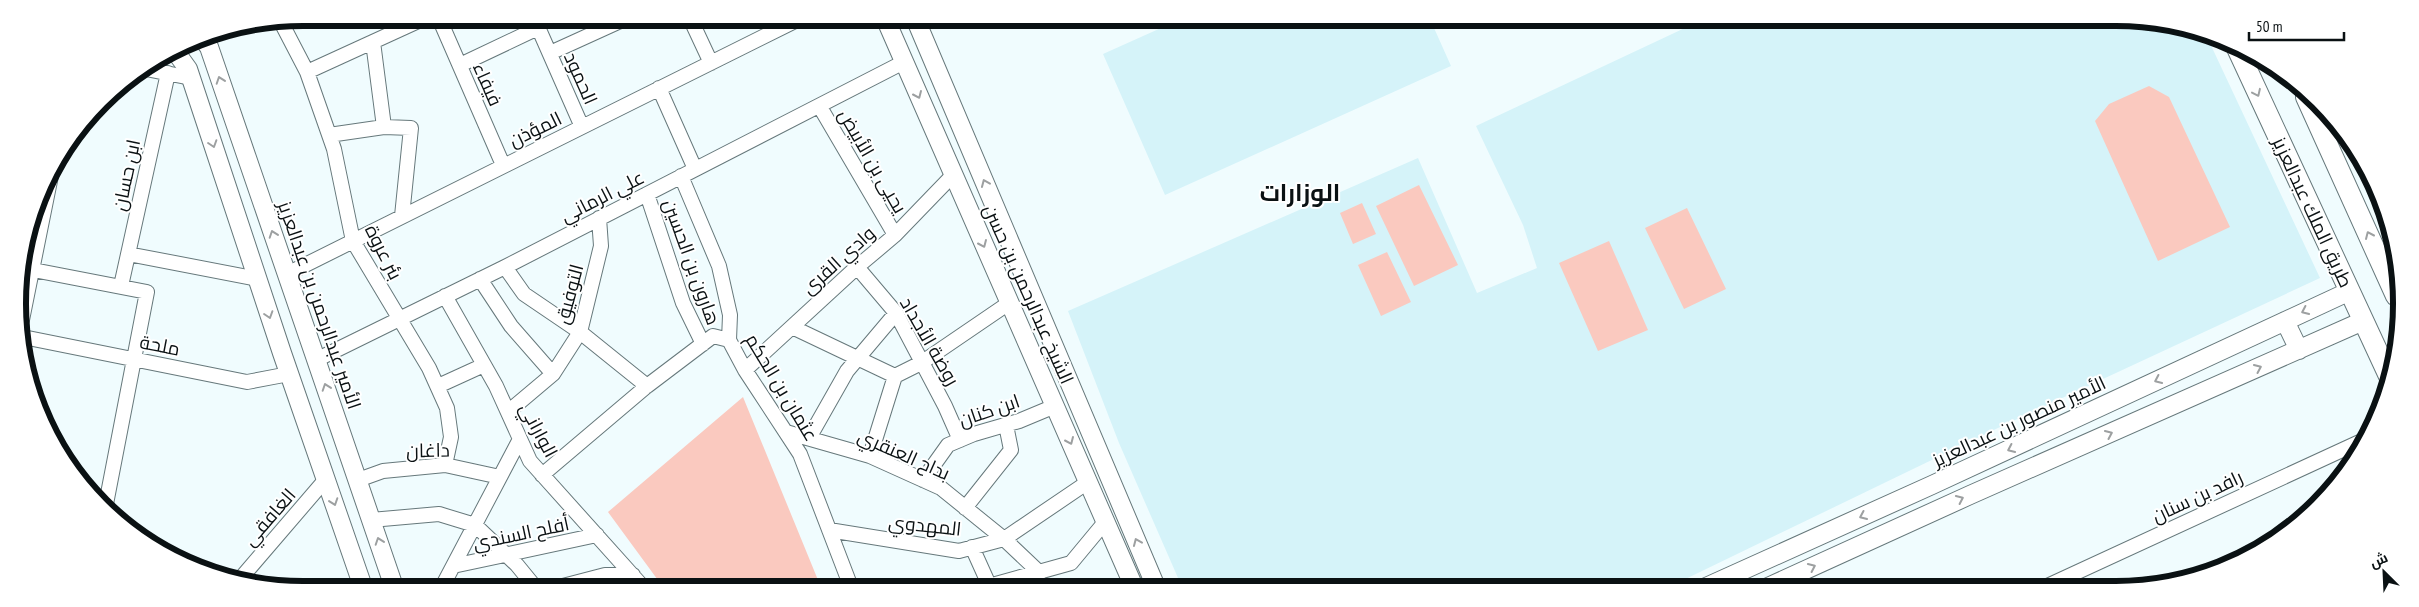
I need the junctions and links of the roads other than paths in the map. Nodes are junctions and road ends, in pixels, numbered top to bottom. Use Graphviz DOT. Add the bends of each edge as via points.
graph roads {
  1 [pos="408,26"];
  2 [pos="443,26"];
  3 [pos="531,26"];
  4 [pos="537,26"];
  5 [pos="609,26"];
  6 [pos="694,26"];
  7 [pos="773,26"];
  8 [pos="888,26"];
  9 [pos="917,26"];
  10 [pos="284,27"];
  11 [pos="373,42"];
  12 [pos="206,44"];
  13 [pos="550,53"];
  14 [pos="179,56"];
  15 [pos="2241,56"];
  16 [pos="904,62"];
  17 [pos="710,63"];
  18 [pos="460,65"];
  19 [pos="153,70"];
  20 [pos="307,72"];
  21 [pos="168,73"];
  22 [pos="191,78"];
  23 [pos="659,88"];
  24 [pos="820,107"];
  25 [pos="2312,107"];
  26 [pos="582,126"];
  27 [pos="384,127"];
  28 [pos="329,135"];
  29 [pos="504,165"];
  30 [pos="695,169"];
  31 [pos="953,175"];
  32 [pos="681,176"];
  33 [pos="253,178"];
  34 [pos="227,186"];
  35 [pos="647,194"];
  36 [pos="41,214"];
  37 [pos="402,216"];
  38 [pos="599,218"];
  39 [pos="895,235"];
  40 [pos="353,241"];
  41 [pos="32,250"];
  42 [pos="128,254"];
  43 [pos="505,267"];
  44 [pos="857,267"];
  45 [pos="29,269"];
  46 [pos="287,274"];
  47 [pos="258,279"];
  48 [pos="480,279"];
  49 [pos="121,286"];
  50 [pos="2392,287"];
  51 [pos="2350,291"];
  52 [pos="445,296"];
  53 [pos="1009,303"];
  54 [pos="896,313"];
  55 [pos="399,319"];
  56 [pos="2285,321"];
  57 [pos="2363,321"];
  58 [pos="792,327"];
  59 [pos="580,332"];
  60 [pos="29,339"];
  61 [pos="730,340"];
  62 [pos="703,344"];
  63 [pos="2299,350"];
  64 [pos="858,358"];
  65 [pos="134,359"];
  66 [pos="316,360"];
  67 [pos="921,362"];
  68 [pos="484,365"];
  69 [pos="2385,368"];
  70 [pos="745,370"];
  71 [pos="289,374"];
  72 [pos="554,374"];
  73 [pos="894,376"];
  74 [pos="438,386"];
  75 [pos="647,386"];
  76 [pos="1054,406"];
  77 [pos="508,412"];
  78 [pos="1006,425"];
  79 [pos="786,432"];
  80 [pos="810,438"];
  81 [pos="520,439"];
  82 [pos="960,440"];
  83 [pos="2355,444"];
  84 [pos="870,456"];
  85 [pos="445,465"];
  86 [pos="542,475"];
  87 [pos="500,477"];
  88 [pos="326,480"];
  89 [pos="358,480"];
  90 [pos="922,480"];
  91 [pos="1088,482"];
  92 [pos="107,500"];
  93 [pos="965,508"];
  94 [pos="371,520"];
  95 [pos="1105,522"];
  96 [pos="475,525"];
  97 [pos="829,530"];
  98 [pos="597,535"];
  99 [pos="1004,539"];
  100 [pos="972,547"];
  101 [pos="507,556"];
  102 [pos="1040,573"];
  103 [pos="245,574"];
  104 [pos="633,575"];
  105 [pos="449,580"];
  106 [pos="362,581"];
  107 [pos="392,581"];
  108 [pos="530,581"];
  109 [pos="582,581"];
  110 [pos="638,581"];
  111 [pos="849,581"];
  112 [pos="986,581"];
  113 [pos="1008,581"];
  114 [pos="1131,581"];
  115 [pos="1153,581"];
  116 [pos="1719,581"];
  117 [pos="1782,581"];
  118 [pos="2058,581"];
  1 -- 11 [label="street"];
  2 -- 18 [label="street, فيفاء"];
  3 -- 18 [label="street"];
  4 -- 13 [label="street, الحمود"];
  5 -- 13 [label="street"];
  6 -- 17 [label="street"];
  7 -- 17 [label="street, المؤذن"];
  8 -- 16 [label="street, الشيخ عبدالرحمن بن حسن"];
  115 -- 9 [label="street, الشيخ عبدالرحمن بن حسن, one-way"];
  10 -- 20 [label="street, بئر عروة"];
  11 -- 20 [label="street"];
  11 -- 27 [label="street"];
  33 -- 12 [label="street, الأمير عبدالرحمن بن عبدالعزيز, one-way"];
  13 -- 26 [label="street, الحمود"];
  14 -- 22 [label="street"];
  15 -- 51 [label="main road, طريق الملك عبدالعزيز, one-way"];
  16 -- 24 [label="street, علي الرماني"];
  16 -- 31 [label="street, الشيخ عبدالرحمن بن حسن, one-way"];
  17 -- 23 [label="street, المؤذن"];
  18 -- 29 [label="street, فيفاء"];
  19 -- 21 [label="street"];
  20 -- 28 [label="street, بئر عروة"];
  21 -- 22 [label="street"];
  21 -- 42 [label="street, ابن حسان"];
  22 -- 34 [label="street, one-way"];
  23 -- 26 [label="street, المؤذن"];
  23 -- 30 [label="street"];
  24 -- 30 [label="street, علي الرماني"];
  24 -- 39 [label="street, يحيى بن الأبيض"];
  50 -- 25 [label="main road, one-way"];
  26 -- 29 [label="street, المؤذن"];
  27 -- 28 [label="street"];
  27 -- 37 [label="street" via="411,128"];
  28 -- 40 [label="street, بئر عروة"];
  29 -- 37 [label="street, المؤذن"];
  30 -- 32 [label="street, علي الرماني"];
  31 -- 39 [label="street, وادي القرى"];
  31 -- 53 [label="street, الشيخ عبدالرحمن بن حسن, one-way"];
  32 -- 35 [label="street, علي الرماني"];
  32 -- 61 [label="street, عثمان بن الحكم" via="719,266 730,315"];
  33 -- 34 [label="street"];
  46 -- 33 [label="street, الأمير عبدالرحمن بن عبدالعزيز, one-way"];
  34 -- 47 [label="street"];
  35 -- 38 [label="street, علي الرماني"];
  35 -- 62 [label="street, هارون بن الحسين" via="683,303"];
  36 -- 41 [label="street"];
  37 -- 40 [label="street, المؤذن"];
  38 -- 43 [label="street, علي الرماني"];
  38 -- 59 [label="street, التوفيق" via="601,246"];
  39 -- 44 [label="street, وادي القرى"];
  40 -- 46 [label="street, المؤذن"];
  40 -- 55 [label="street, بئر عروة"];
  42 -- 47 [label="street"];
  42 -- 49 [label="street, ابن حسان"];
  43 -- 48 [label="street, علي الرماني"];
  43 -- 59 [label="street" via="524,294"];
  44 -- 54 [label="street, روضة الأجداد"];
  44 -- 58 [label="street, وادي القرى"];
  45 -- 49 [label="street"];
  46 -- 66 [label="street, الأمير عبدالرحمن بن عبدالعزيز"];
  47 -- 71 [label="street, one-way"];
  48 -- 52 [label="street, علي الرماني"];
  48 -- 72 [label="street" via="512,326"];
  49 -- 65 [label="street" via="147,292"];
  51 -- 56 [label="street, الأمير منصور بن عبدالعزيز, one-way"];
  51 -- 57 [label="main road, طريق الملك عبدالعزيز"];
  52 -- 55 [label="street, علي الرماني"];
  52 -- 68 [label="street, الواراني"];
  53 -- 67 [label="street"];
  53 -- 76 [label="street, الشيخ عبدالرحمن بن حسن"];
  54 -- 64 [label="street"];
  54 -- 67 [label="street, روضة الأجداد"];
  55 -- 66 [label="street, علي الرماني"];
  55 -- 74 [label="street, بئر عروة"];
  56 -- 63 [label="street"];
  56 -- 116 [label="street, الأمير منصور بن عبدالعزيز, one-way"];
  57 -- 63 [label="street"];
  57 -- 69 [label="main road, طريق الملك عبدالعزيز"];
  58 -- 64 [label="street"];
  58 -- 70 [label="street, وادي القرى"];
  59 -- 72 [label="street, التوفيق"];
  59 -- 75 [label="street"];
  60 -- 65 [label="street, ملحة"];
  61 -- 62 [label="street" via="713,336"];
  61 -- 70 [label="street, عثمان بن الحكم"];
  62 -- 75 [label="street"];
  117 -- 63 [label="street, one-way"];
  64 -- 73 [label="street"];
  64 -- 80 [label="street" via="847,371"];
  65 -- 71 [label="street, ملحة" via="247,382"];
  65 -- 92 [label="street"];
  89 -- 66 [label="street, الأمير عبدالرحمن بن عبدالعزيز, one-way"];
  67 -- 73 [label="street"];
  67 -- 82 [label="street, روضة الأجداد"];
  68 -- 74 [label="street"];
  68 -- 77 [label="street, الواراني"];
  70 -- 79 [label="street, عثمان بن الحكم"];
  71 -- 88 [label="street"];
  72 -- 77 [label="street, التوفيق"];
  73 -- 84 [label="street"];
  74 -- 85 [label="street, بئر عروة" via="447,408 451,437"];
  75 -- 86 [label="street"];
  76 -- 78 [label="street, ابن كنان"];
  76 -- 91 [label="street, الشيخ عبدالرحمن بن حسن, one-way"];
  77 -- 81 [label="street, الواراني"];
  78 -- 82 [label="street, ابن كنان"];
  78 -- 93 [label="street" via="1012,450"];
  79 -- 80 [label="street, بداح العنقري"];
  79 -- 97 [label="street, عثمان بن الحكم" via="800,454"];
  80 -- 84 [label="street, بداح العنقري"];
  81 -- 86 [label="street, الواراني" via="530,461"];
  81 -- 87 [label="street"];
  82 -- 90 [label="street, ابن كنان" via="948,445"];
  83 -- 118 [label="street, رافد بن سنان"];
  84 -- 90 [label="street, بداح العنقري"];
  85 -- 87 [label="street, داغان"];
  85 -- 89 [label="street, داغان" via="383,471"];
  86 -- 98 [label="street, الواراني"];
  87 -- 96 [label="street"];
  88 -- 103 [label="street, الغافقي"];
  88 -- 106 [label="street, one-way"];
  89 -- 94 [label="street, الأمير عبدالرحمن بن عبدالعزيز"];
  90 -- 93 [label="street, بداح العنقري" via="940,488"];
  91 -- 95 [label="street, الشيخ عبدالرحمن بن حسن"];
  91 -- 99 [label="street, المهدوي"];
  93 -- 99 [label="street, بداح العنقري"];
  94 -- 96 [label="street" via="439,514"];
  107 -- 94 [label="street, الأمير عبدالرحمن بن عبدالعزيز, one-way"];
  95 -- 102 [label="street" via="1071,563"];
  95 -- 114 [label="street, الشيخ عبدالرحمن بن حسن"];
  96 -- 101 [label="street"];
  96 -- 105 [label="street"];
  97 -- 100 [label="street, المهدوي" via="959,551"];
  97 -- 111 [label="street, عثمان بن الحكم"];
  98 -- 101 [label="street, أفلح السندي"];
  98 -- 104 [label="street, الواراني"];
  99 -- 100 [label="street, المهدوي"];
  99 -- 102 [label="street, بداح العنقري"];
  100 -- 112 [label="street"];
  101 -- 105 [label="street, أفلح السندي"];
  101 -- 108 [label="street"];
  102 -- 113 [label="street"];
  104 -- 109 [label="street" via="606,575"];
  104 -- 110 [label="street, الواراني"];
}
